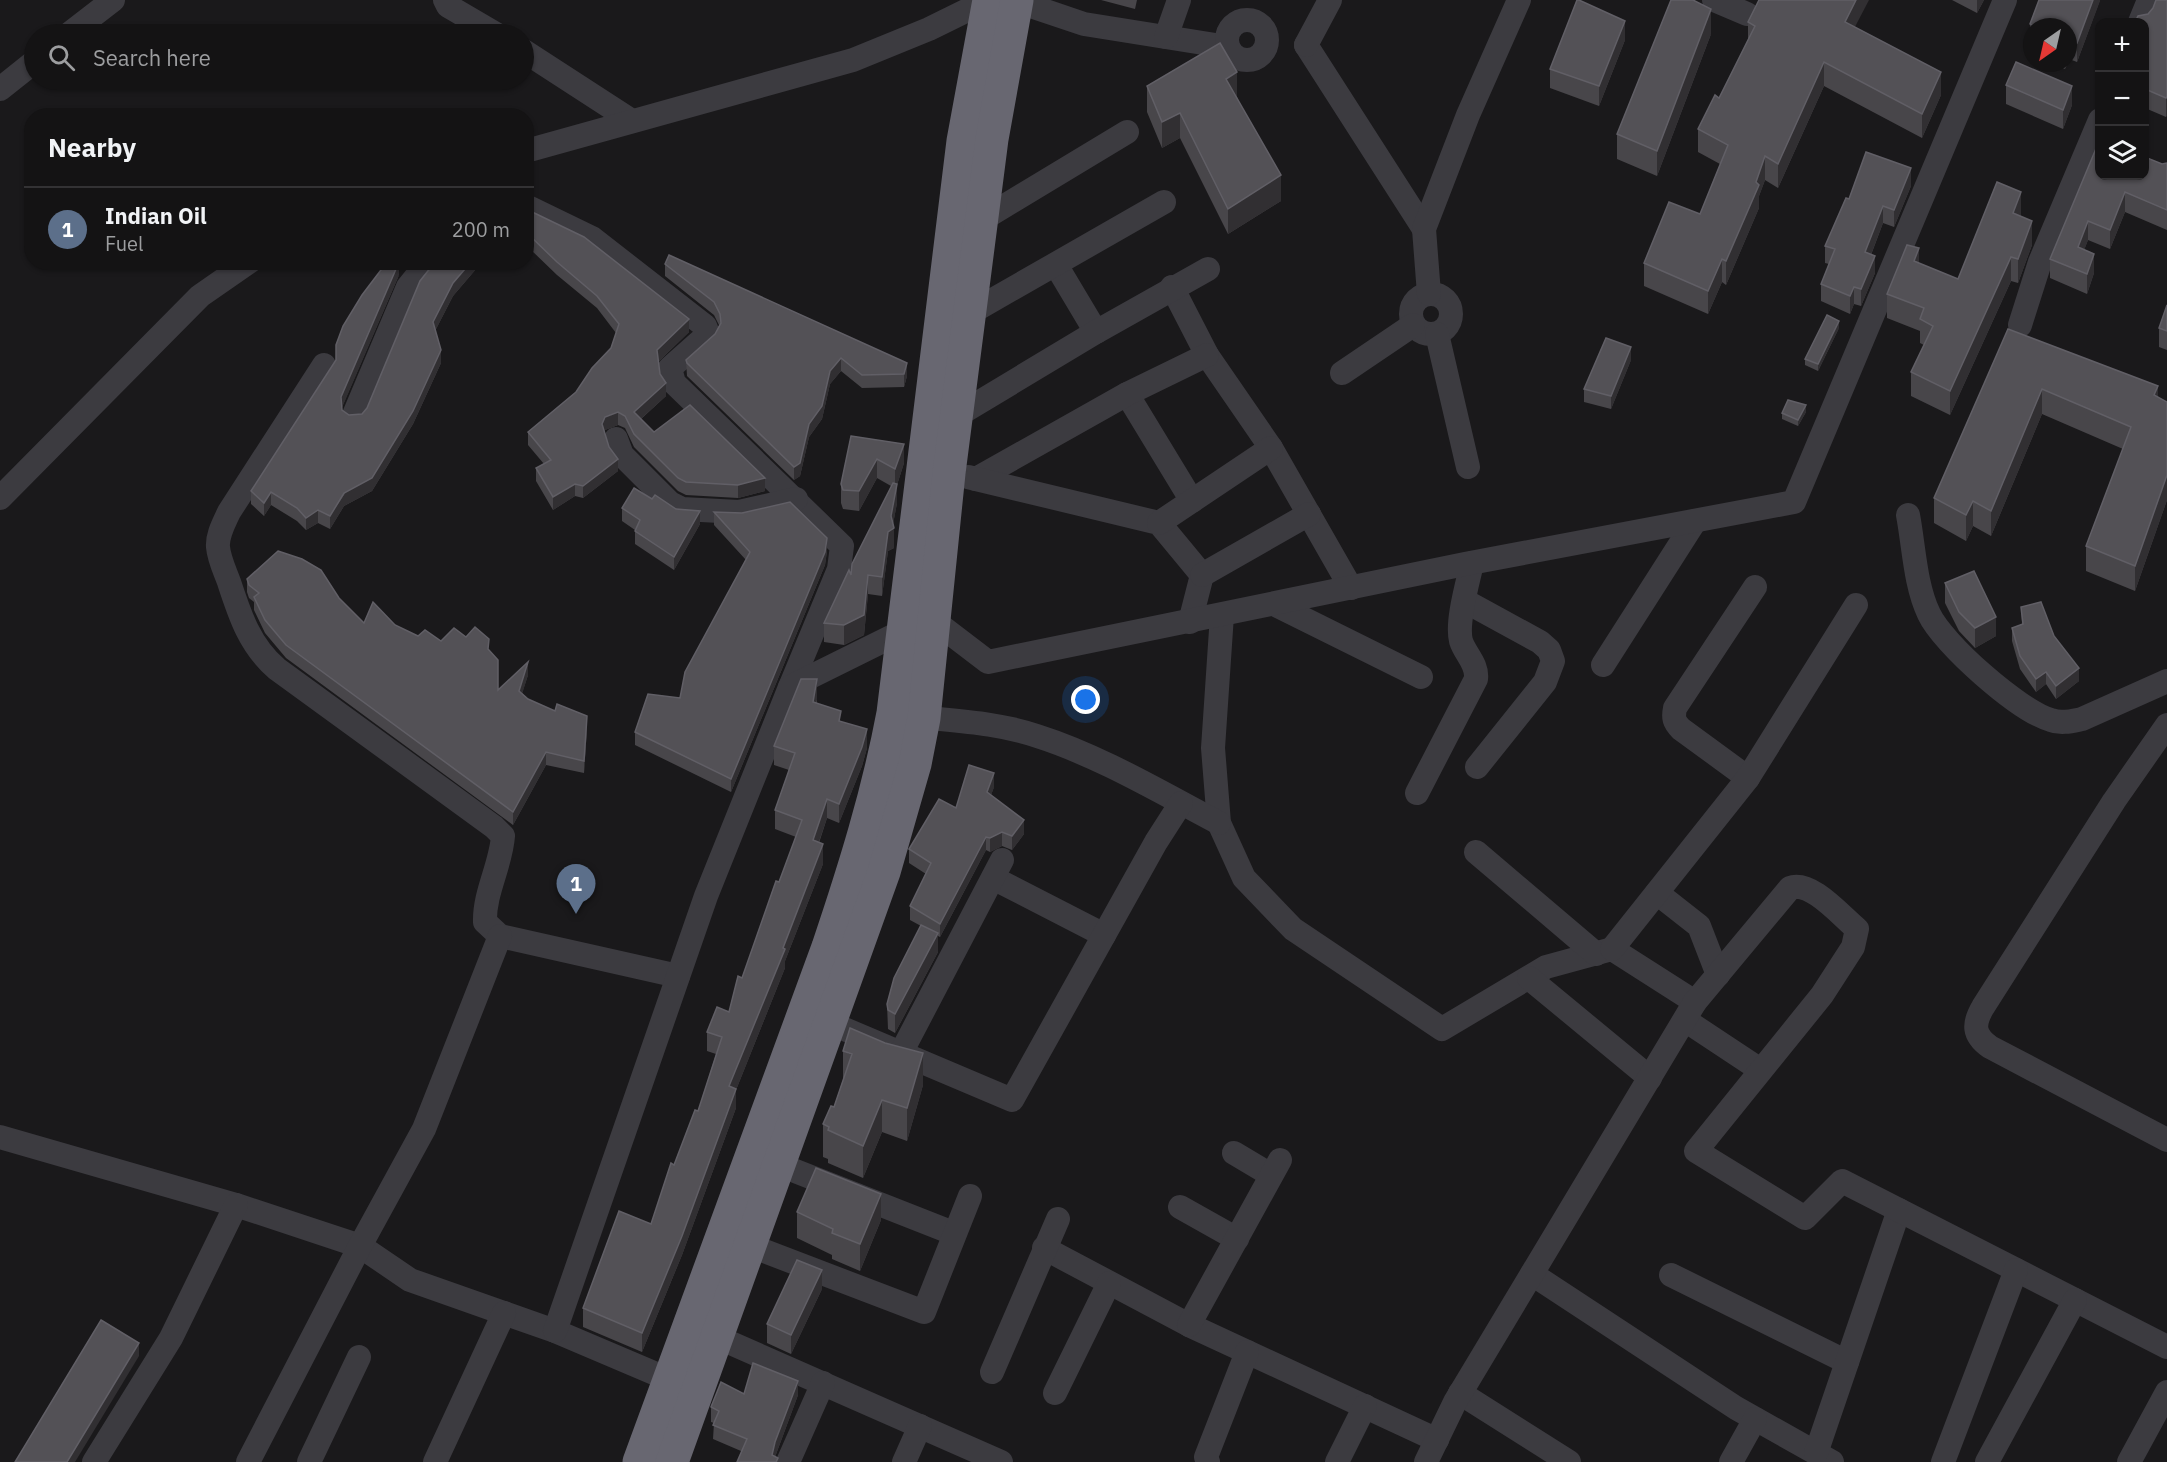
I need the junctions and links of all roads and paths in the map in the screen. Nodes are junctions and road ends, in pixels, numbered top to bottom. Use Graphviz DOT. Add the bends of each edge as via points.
graph roads {
  1 [pos="113,0"];
  2 [pos="1001,0"];
  3 [pos="1179,0"];
  4 [pos="1330,0"];
  5 [pos="1519,0"];
  6 [pos="1714,0"];
  7 [pos="2005,0"];
  8 [pos="2149,0"];
  9 [pos="444,2"];
  10 [pos="1747,14"];
  11 [pos="2142,18"];
  12 [pos="82,24"];
  13 [pos="480,24"];
  14 [pos="1166,38"];
  15 [pos="1306,45"];
  16 [pos="534,57"];
  17 [pos="24,70"];
  18 [pos="0,89"];
  19 [pos="632,121"];
  20 [pos="1127,132"];
  21 [pos="2095,138"];
  22 [pos="534,149"];
  23 [pos="1164,202"];
  24 [pos="534,210"];
  25 [pos="982,219"];
  26 [pos="1424,229"];
  27 [pos="1056,265"];
  28 [pos="1209,269"];
  29 [pos="237,270"];
  30 [pos="422,270"];
  31 [pos="1172,287"];
  32 [pos="1429,294"];
  33 [pos="956,311"];
  34 [pos="1413,325"];
  35 [pos="2020,326"];
  36 [pos="1096,332"];
  37 [pos="1437,334"];
  38 [pos="1207,355"];
  39 [pos="324,365"];
  40 [pos="1342,373"];
  41 [pos="1127,394"];
  42 [pos="354,415"];
  43 [pos="958,415"];
  44 [pos="616,439"];
  45 [pos="1271,448"];
  46 [pos="1468,467"];
  47 [pos="962,476"];
  48 [pos="0,498"];
  49 [pos="796,499"];
  50 [pos="1192,501"];
  51 [pos="1309,514"];
  52 [pos="1908,516"];
  53 [pos="1695,521"];
  54 [pos="1159,523"];
  55 [pos="1472,562"];
  56 [pos="1202,575"];
  57 [pos="1755,587"];
  58 [pos="1351,588"];
  59 [pos="1465,601"];
  60 [pos="1274,604"];
  61 [pos="1856,605"];
  62 [pos="1222,615"];
  63 [pos="933,620"];
  64 [pos="1190,622"];
  65 [pos="901,632"];
  66 [pos="1603,665"];
  67 [pos="1421,677"];
  68 [pos="2167,681"];
  69 [pos="790,687"];
  70 [pos="908,716"];
  71 [pos="2167,725"];
  72 [pos="1477,767"];
  73 [pos="1748,778"];
  74 [pos="1418,794"];
  75 [pos="1181,803"];
  76 [pos="1219,823"];
  77 [pos="1476,852"];
  78 [pos="1658,893"];
  79 [pos="1104,935"];
  80 [pos="500,936"];
  81 [pos="1604,951"];
  82 [pos="1718,975"];
  83 [pos="678,976"];
  84 [pos="1529,978"];
  85 [pos="1690,1011"];
  86 [pos="830,1023"];
  87 [pos="901,1053"];
  88 [pos="1759,1069"];
  89 [pos="1650,1078"];
  90 [pos="0,1137"];
  91 [pos="2167,1140"];
  92 [pos="1234,1153"];
  93 [pos="780,1166"];
  94 [pos="970,1196"];
  95 [pos="236,1205"];
  96 [pos="1180,1207"];
  97 [pos="1899,1210"];
  98 [pos="1058,1219"];
  99 [pos="953,1233"];
  100 [pos="1237,1239"];
  101 [pos="360,1246"];
  102 [pos="751,1246"];
  103 [pos="1044,1248"];
  104 [pos="2016,1270"];
  105 [pos="1532,1274"];
  106 [pos="1671,1275"];
  107 [pos="1109,1283"];
  108 [pos="2075,1300"];
  109 [pos="504,1313"];
  110 [pos="1189,1326"];
  111 [pos="555,1332"];
  112 [pos="717,1337"];
  113 [pos="2167,1347"];
  114 [pos="1246,1352"];
  115 [pos="359,1356"];
  116 [pos="1847,1362"];
  117 [pos="992,1372"];
  118 [pos="668,1379"];
  119 [pos="823,1383"];
  120 [pos="2167,1392"];
  121 [pos="1461,1393"];
  122 [pos="1055,1394"];
  123 [pos="1365,1406"];
  124 [pos="1755,1419"];
  125 [pos="920,1426"];
  126 [pos="1437,1440"];
  127 [pos="1824,1457"];
  128 [pos="94,1462"];
  129 [pos="248,1462"];
  130 [pos="309,1462"];
  131 [pos="435,1462"];
  132 [pos="639,1462"];
  133 [pos="672,1462"];
  134 [pos="788,1462"];
  135 [pos="904,1462"];
  136 [pos="1001,1462"];
  137 [pos="1208,1462"];
  138 [pos="1337,1462"];
  139 [pos="1426,1462"];
  140 [pos="1569,1462"];
  141 [pos="1731,1462"];
  142 [pos="1943,1462"];
  143 [pos="1987,1462"];
  144 [pos="2130,1462"];
  1 -- 12 [label="street"];
  2 -- 14 [label="street" via="1084,24"];
  2 -- 19 [label="street" via="853,60"];
  2 -- 25 [label="highway" via="992,139"];
  2 -- 33 [label="highway" via="963,141"];
  3 -- 14 [label="street"];
  4 -- 15 [label="street"];
  5 -- 26 [label="street" via="1468,115"];
  6 -- 10 [label="street"];
  7 -- 53 [label="street" via="1794,502"];
  8 -- 11 [label="street"];
  9 -- 13 [label="street"];
  14 -- 15 [label="street" via="1228,47 1230,30 1247,20 1260,25 1266,44"];
  15 -- 26 [label="street"];
  16 -- 19 [label="street"];
  17 -- 18 [label="street"];
  19 -- 22 [label="street"];
  20 -- 25 [label="street"];
  21 -- 35 [label="street" via="2040,262"];
  23 -- 27 [label="street"];
  24 -- 49 [label="street" via="592,238 705,326 705,336 674,362 670,374 674,383"];
  25 -- 33 [label="highway"];
  26 -- 32 [label="street"];
  27 -- 33 [label="street"];
  27 -- 36 [label="street"];
  28 -- 31 [label="street"];
  29 -- 48 [label="street" via="200,296"];
  30 -- 42 [label="street" via="408,287"];
  31 -- 36 [label="street"];
  31 -- 38 [label="street"];
  32 -- 34 [label="street" via="1412,305"];
  32 -- 37 [label="street" via="1442,297 1450,308 1447,327"];
  33 -- 43 [label="highway"];
  33 -- 65 [label="highway"];
  34 -- 37 [label="street" via="1424,333"];
  34 -- 40 [label="street"];
  36 -- 43 [label="street"];
  37 -- 46 [label="street"];
  38 -- 41 [label="street"];
  38 -- 45 [label="street"];
  39 -- 80 [label="street" via="229,512 219,534 221,562 246,630 261,656 503,836 502,853 485,910 485,922"];
  41 -- 47 [label="street"];
  41 -- 50 [label="street"];
  43 -- 47 [label="highway"];
  44 -- 49 [label="street" via="622,455 670,503 682,509 739,512"];
  45 -- 50 [label="street"];
  45 -- 51 [label="street"];
  47 -- 54 [label="street"];
  47 -- 63 [label="highway"];
  49 -- 69 [label="street" via="836,538 843,556"];
  50 -- 54 [label="street"];
  51 -- 56 [label="street"];
  51 -- 58 [label="street"];
  52 -- 68 [label="street" via="1929,614 1957,650 2022,706 2053,721 2068,722"];
  53 -- 55 [label="street"];
  53 -- 66 [label="street"];
  54 -- 56 [label="street"];
  55 -- 58 [label="street"];
  55 -- 59 [label="street"];
  56 -- 64 [label="street"];
  57 -- 73 [label="street" via="1673,715 1681,729"];
  58 -- 60 [label="street"];
  59 -- 72 [label="street" via="1540,642 1553,661 1545,682"];
  59 -- 74 [label="street" via="1461,640 1477,672 1476,679"];
  60 -- 62 [label="street"];
  60 -- 67 [label="street"];
  61 -- 73 [label="street"];
  62 -- 64 [label="street"];
  62 -- 76 [label="street" via="1213,748"];
  63 -- 64 [label="street" via="988,662"];
  63 -- 65 [label="street"];
  63 -- 70 [label="highway"];
  65 -- 69 [label="street"];
  65 -- 70 [label="highway"];
  69 -- 83 [label="street"];
  70 -- 75 [label="street" via="982,723 1036,735"];
  70 -- 86 [label="highway" via="915,764 884,872"];
  70 -- 118 [label="highway" via="885,755 857,861 828,947"];
  71 -- 91 [label="street" via="1983,1007 1975,1030 1990,1047"];
  73 -- 78 [label="street"];
  75 -- 76 [label="street"];
  75 -- 79 [label="street"];
  76 -- 84 [label="street" via="1244,878 1293,929 1442,1029"];
  77 -- 81 [label="street"];
  78 -- 81 [label="street"];
  78 -- 82 [label="street" via="1699,926"];
  79 -- 87 [label="street" via="1012,1100"];
  79 -- 87 [label="street" via="997,869"];
  80 -- 83 [label="street"];
  80 -- 101 [label="street" via="424,1129"];
  81 -- 84 [label="street" via="1546,967"];
  81 -- 85 [label="street"];
  82 -- 85 [label="street"];
  82 -- 88 [label="street" via="1790,888 1796,886 1809,888 1857,929 1853,947 1822,995"];
  83 -- 111 [label="street"];
  84 -- 89 [label="street"];
  85 -- 88 [label="street"];
  85 -- 89 [label="street"];
  86 -- 87 [label="street"];
  86 -- 93 [label="highway"];
  88 -- 97 [label="street" via="1696,1151 1805,1218 1842,1181"];
  89 -- 105 [label="street"];
  90 -- 95 [label="street"];
  92 -- 100 [label="street" via="1276,1168"];
  93 -- 99 [label="street"];
  93 -- 102 [label="highway"];
  94 -- 99 [label="street"];
  95 -- 101 [label="street"];
  95 -- 128 [label="street" via="171,1338"];
  96 -- 100 [label="street"];
  97 -- 104 [label="street"];
  97 -- 116 [label="street"];
  98 -- 103 [label="street"];
  99 -- 102 [label="street" via="924,1312"];
  100 -- 110 [label="street"];
  101 -- 109 [label="street" via="410,1280"];
  101 -- 129 [label="street"];
  102 -- 112 [label="highway"];
  103 -- 107 [label="street"];
  103 -- 117 [label="street"];
  104 -- 108 [label="street"];
  104 -- 142 [label="street"];
  105 -- 121 [label="street"];
  105 -- 124 [label="street"];
  106 -- 116 [label="street"];
  107 -- 110 [label="street"];
  107 -- 122 [label="street"];
  108 -- 113 [label="street"];
  108 -- 143 [label="street"];
  109 -- 111 [label="street"];
  109 -- 131 [label="street"];
  110 -- 114 [label="street"];
  111 -- 118 [label="street"];
  112 -- 119 [label="street"];
  112 -- 133 [label="highway"];
  114 -- 123 [label="street"];
  114 -- 137 [label="street" via="1206,1457"];
  115 -- 130 [label="street"];
  116 -- 127 [label="street"];
  118 -- 132 [label="highway"];
  119 -- 125 [label="street"];
  119 -- 134 [label="street"];
  120 -- 144 [label="street"];
  121 -- 126 [label="street"];
  121 -- 140 [label="street"];
  123 -- 126 [label="street"];
  123 -- 138 [label="street"];
  124 -- 127 [label="street"];
  124 -- 141 [label="street"];
  125 -- 135 [label="street"];
  125 -- 136 [label="street"];
  126 -- 139 [label="street"];
}
